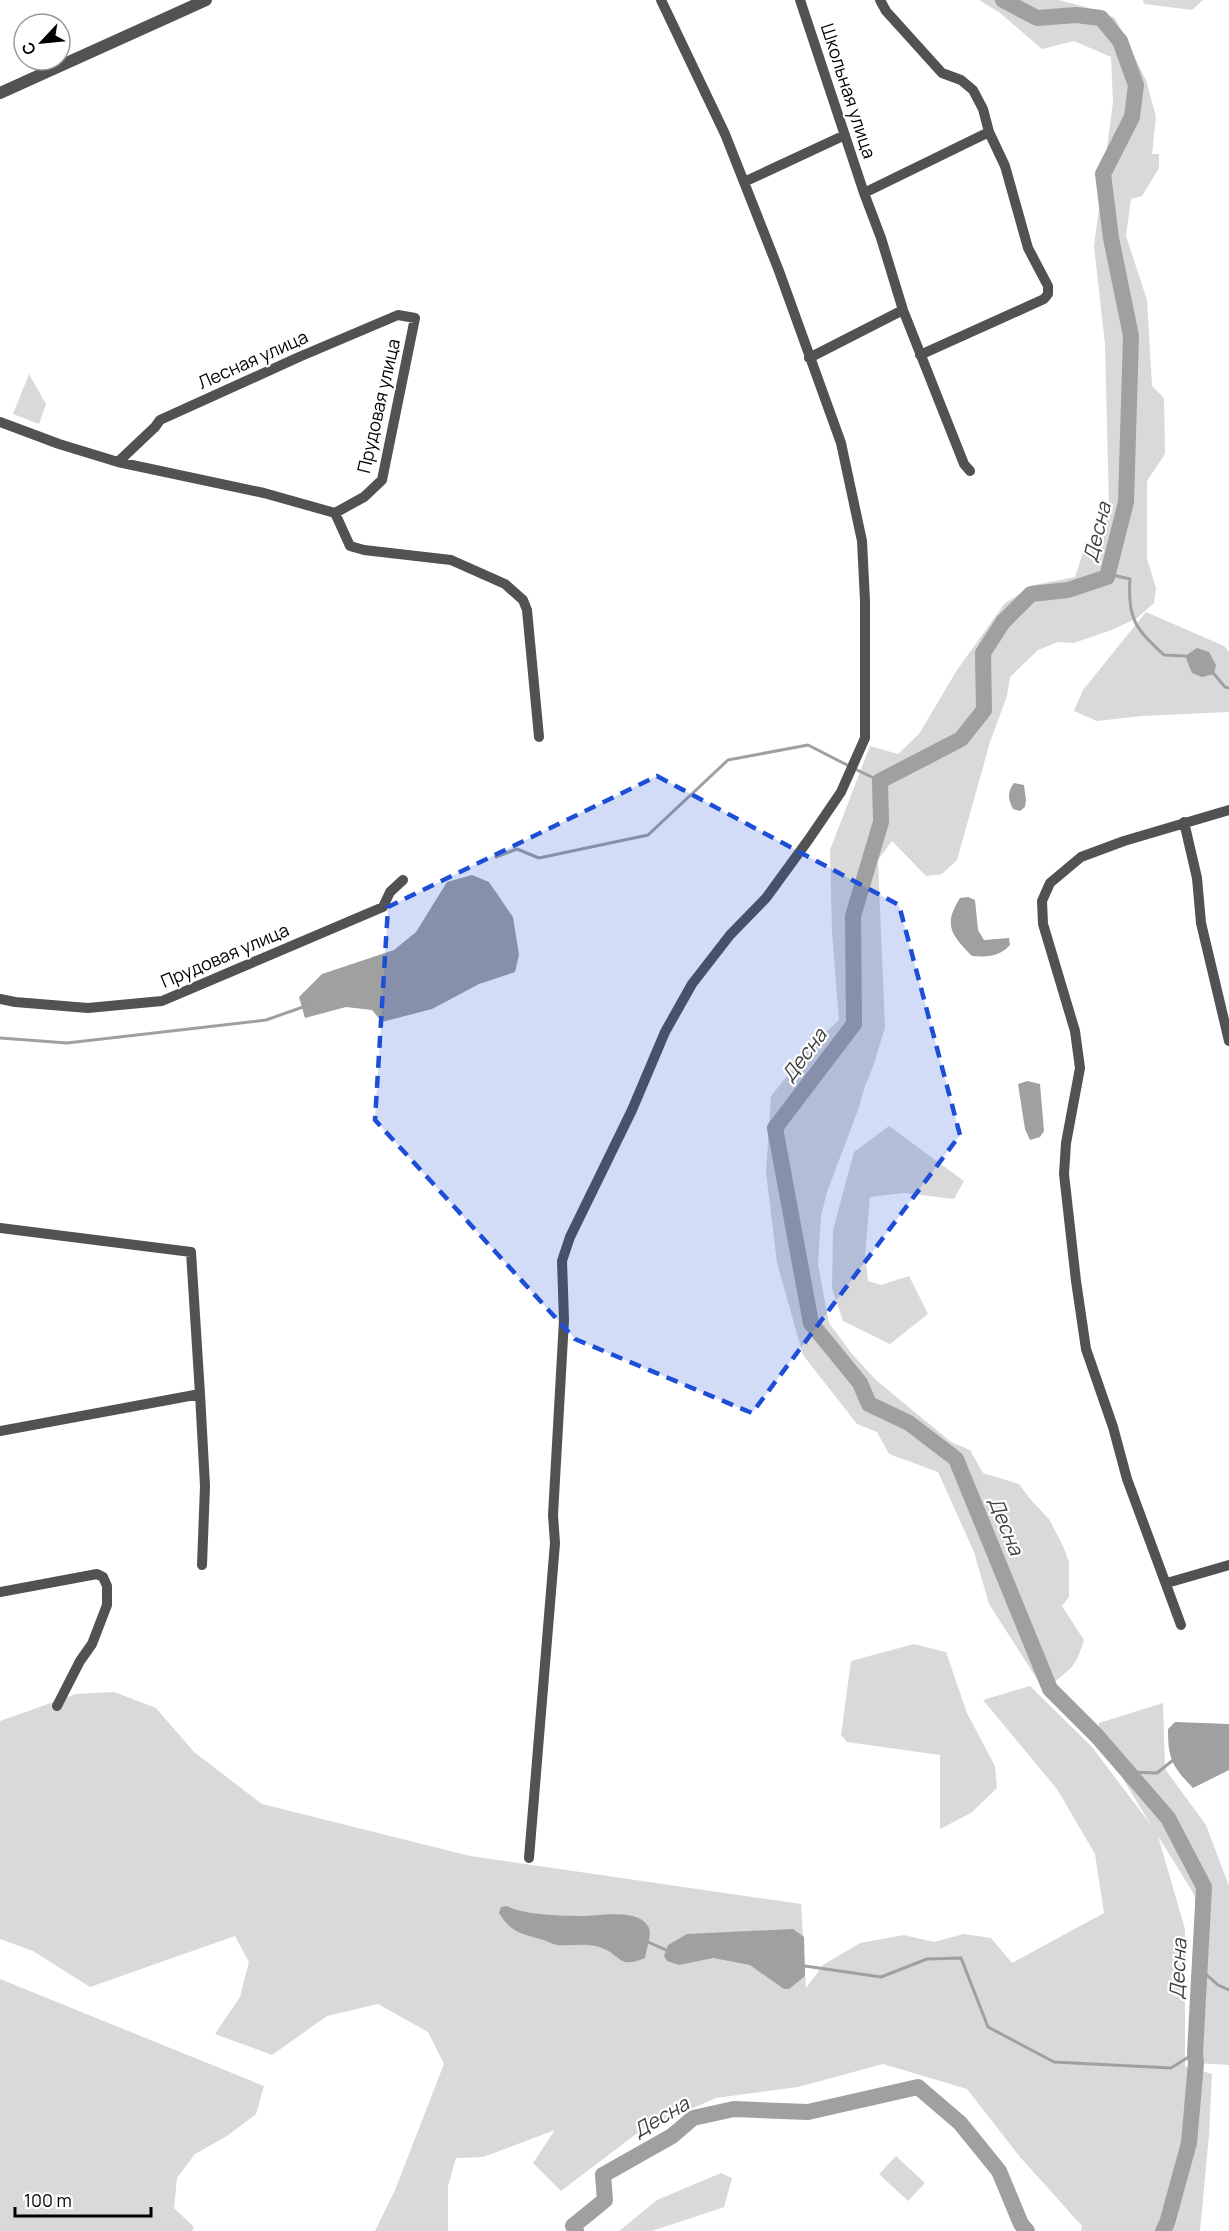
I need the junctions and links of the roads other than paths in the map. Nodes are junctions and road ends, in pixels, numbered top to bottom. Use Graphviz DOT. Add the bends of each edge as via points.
graph roads {
  1 [pos="206,0"];
  2 [pos="661,0"];
  3 [pos="800,0"];
  4 [pos="880,0"];
  5 [pos="0,93"];
  6 [pos="989,132"];
  7 [pos="845,135"];
  8 [pos="744,182"];
  9 [pos="864,193"];
  10 [pos="903,310"];
  11 [pos="415,318"];
  12 [pos="920,355"];
  13 [pos="809,358"];
  14 [pos="0,422"];
  15 [pos="118,462"];
  16 [pos="970,471"];
  17 [pos="335,513"];
  18 [pos="539,737"];
  19 [pos="1229,810"];
  20 [pos="1184,822"];
  21 [pos="404,880"];
  22 [pos="0,999"];
  23 [pos="1229,1041"];
  24 [pos="0,1228"];
  25 [pos="200,1394"];
  26 [pos="0,1431"];
  27 [pos="202,1565"];
  28 [pos="1229,1565"];
  29 [pos="1167,1583"];
  30 [pos="0,1592"];
  31 [pos="1181,1625"];
  32 [pos="57,1706"];
  33 [pos="529,1858"];
  1 -- 5 [label="street"];
  2 -- 8 [label="street"];
  3 -- 7 [label="street, Школьная улица"];
  4 -- 6 [label="street" via="942,73 973,90"];
  6 -- 9 [label="street"];
  6 -- 12 [label="street" via="1005,166 1028,248 1048,286 1048,294"];
  7 -- 8 [label="street"];
  7 -- 9 [label="street, Школьная улица"];
  8 -- 13 [label="street"];
  9 -- 10 [label="street, Школьная улица"];
  10 -- 12 [label="street, Школьная улица"];
  10 -- 13 [label="street"];
  11 -- 15 [label="street, Лесная улица" via="389,318 160,420"];
  11 -- 17 [label="street, Прудовая улица" via="382,480 364,497"];
  12 -- 16 [label="street, Школьная улица"];
  13 -- 33 [label="street" via="841,442 862,541 864,738 841,792 766,898 730,935 692,984 665,1032 562,1261 564,1320 553,1515 555,1543"];
  14 -- 15 [label="street"];
  15 -- 17 [label="street" via="264,493"];
  17 -- 18 [label="street" via="350,546 451,560 505,584 523,600"];
  19 -- 20 [label="street"];
  20 -- 23 [label="street" via="1197,878 1201,923"];
  20 -- 29 [label="street" via="1081,857 1050,883 1042,901 1043,924 1075,1031 1080,1068 1066,1143 1065,1174 1086,1349 1127,1479"];
  21 -- 22 [label="street, Прудовая улица" via="390,892 383,906 162,1001 88,1008"];
  24 -- 25 [label="street" via="191,1252"];
  25 -- 26 [label="street"];
  25 -- 27 [label="street" via="205,1486"];
  28 -- 29 [label="street"];
  29 -- 31 [label="street"];
  30 -- 32 [label="street" via="97,1574 103,1577 107,1605 92,1644"];
}
